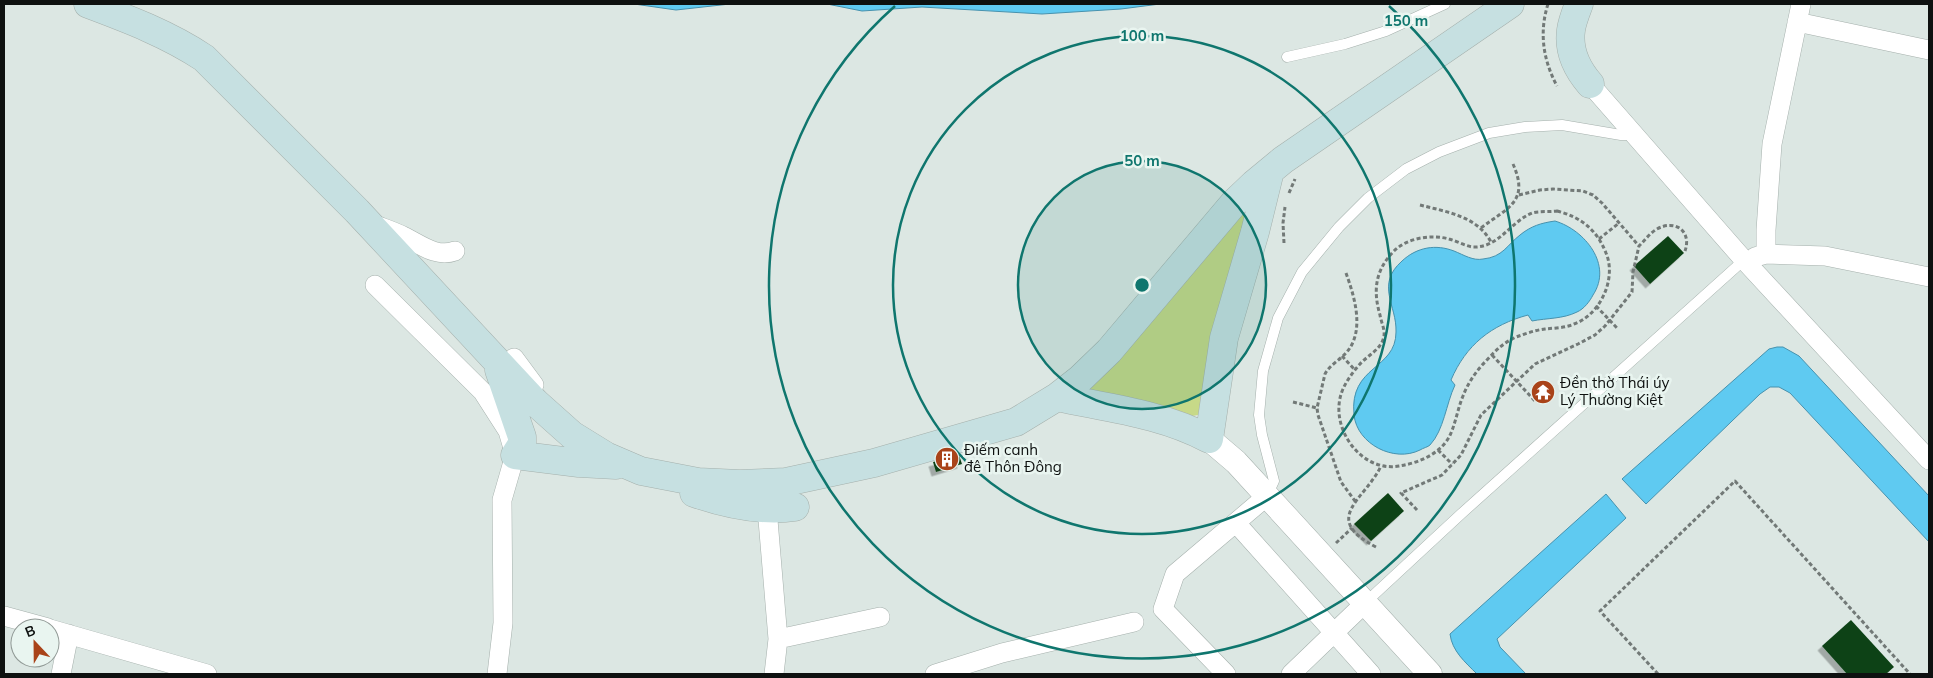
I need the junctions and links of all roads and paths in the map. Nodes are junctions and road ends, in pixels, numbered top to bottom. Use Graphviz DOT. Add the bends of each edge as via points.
graph roads {
  1 [pos="88,4"];
  2 [pos="1445,4"];
  3 [pos="1510,4"];
  4 [pos="1548,4"];
  5 [pos="1579,4"];
  6 [pos="1801,4"];
  7 [pos="1797,22"];
  8 [pos="1929,50"];
  9 [pos="1287,57"];
  10 [pos="1590,84"];
  11 [pos="1556,86"];
  12 [pos="1636,135"];
  13 [pos="1513,164"];
  14 [pos="1270,171"];
  15 [pos="1299,173"];
  16 [pos="1519,195"];
  17 [pos="1420,205"];
  18 [pos="367,221"];
  19 [pos="1619,223"];
  20 [pos="1481,228"];
  21 [pos="1599,239"];
  22 [pos="1491,242"];
  23 [pos="1284,243"];
  24 [pos="1639,246"];
  25 [pos="1685,251"];
  26 [pos="455,252"];
  27 [pos="1766,254"];
  28 [pos="1744,260"];
  29 [pos="1346,273"];
  30 [pos="1929,277"];
  31 [pos="375,285"];
  32 [pos="1596,306"];
  33 [pos="1610,320"];
  34 [pos="1618,328"];
  35 [pos="1492,355"];
  36 [pos="1342,356"];
  37 [pos="505,359"];
  38 [pos="1355,370"];
  39 [pos="1517,381"];
  40 [pos="1057,397"];
  41 [pos="1293,402"];
  42 [pos="1536,402"];
  43 [pos="1317,408"];
  44 [pos="1209,439"];
  45 [pos="1438,450"];
  46 [pos="515,454"];
  47 [pos="1929,460"];
  48 [pos="1452,464"];
  49 [pos="623,465"];
  50 [pos="1381,466"];
  51 [pos="654,474"];
  52 [pos="1267,496"];
  53 [pos="1354,501"];
  54 [pos="795,507"];
  55 [pos="767,508"];
  56 [pos="1417,510"];
  57 [pos="1236,523"];
  58 [pos="1352,528"];
  59 [pos="1333,546"];
  60 [pos="1376,547"];
  61 [pos="1365,603"];
  62 [pos="880,617"];
  63 [pos="1134,622"];
  64 [pos="60,631"];
  65 [pos="1334,633"];
  66 [pos="69,634"];
  67 [pos="778,639"];
  68 [pos="61,674"];
  69 [pos="207,674"];
  70 [pos="497,674"];
  71 [pos="774,674"];
  72 [pos="935,674"];
  73 [pos="1226,674"];
  74 [pos="1291,674"];
  75 [pos="1372,674"];
  76 [pos="1430,674"];
  77 [pos="1658,674"];
  78 [pos="1910,674"];
  1 -- 18 [label="main road" via="137,22 204,58"];
  2 -- 9 [label="lane" via="1386,31"];
  3 -- 14 [label="main road" via="1330,126"];
  4 -- 11 [label="path" via="1544,16 1544,51"];
  5 -- 10 [label="main road" via="1571,30 1573,55"];
  6 -- 7 [label="street"];
  7 -- 8 [label="street"];
  7 -- 27 [label="street" via="1772,144"];
  10 -- 12 [label="street"];
  12 -- 28 [label="street"];
  12 -- 52 [label="lane" via="1562,125 1489,133 1414,165 1368,198 1302,272 1278,318 1264,371 1259,415 1274,481"];
  13 -- 16 [label="path"];
  14 -- 40 [label="main road" via="1234,203 1110,351"];
  14 -- 44 [label="main road" via="1224,338"];
  15 -- 23 [label="path" via="1285,209"];
  16 -- 19 [label="path" via="1540,190 1583,191 1593,195"];
  16 -- 20 [label="path" via="1515,203"];
  17 -- 20 [label="path" via="1468,219"];
  18 -- 26 [label="street" via="432,251"];
  18 -- 37 [label="main road"];
  19 -- 21 [label="path"];
  19 -- 24 [label="path"];
  20 -- 22 [label="path"];
  21 -- 22 [label="path" via="1582,221 1557,211 1532,213"];
  21 -- 32 [label="path" via="1608,258 1609,270 1608,286"];
  22 -- 38 [label="path" via="1474,247 1448,238 1415,239 1393,251 1379,276 1375,292 1384,337"];
  24 -- 25 [label="path" via="1658,229 1675,226 1682,229 1685,236 1688,244"];
  24 -- 33 [label="path" via="1632,292"];
  27 -- 28 [label="street"];
  27 -- 30 [label="street" via="1825,256"];
  28 -- 47 [label="street"];
  28 -- 61 [label="lane"];
  29 -- 36 [label="path" via="1355,305 1357,328 1353,343"];
  31 -- 46 [label="street" via="483,392 508,431"];
  32 -- 33 [label="path"];
  32 -- 35 [label="path" via="1575,324 1516,337"];
  33 -- 34 [label="path"];
  33 -- 39 [label="path" via="1595,335 1535,364"];
  35 -- 39 [label="path"];
  35 -- 45 [label="path" via="1477,370 1462,396 1450,435"];
  36 -- 38 [label="path"];
  36 -- 43 [label="path" via="1325,374"];
  37 -- 46 [label="main road" via="522,437 522,444"];
  37 -- 49 [label="main road" via="535,402 572,435"];
  38 -- 50 [label="path" via="1341,392 1340,427 1352,446"];
  39 -- 42 [label="path"];
  39 -- 48 [label="path" via="1480,415 1461,455"];
  40 -- 44 [label="main road" via="1167,421"];
  40 -- 51 [label="main road" via="1016,422 982,433 874,463 786,482 698,482"];
  41 -- 43 [label="path"];
  43 -- 53 [label="path" via="1319,424 1341,482"];
  44 -- 52 [label="street" via="1236,462"];
  45 -- 48 [label="path"];
  45 -- 50 [label="path" via="1417,462 1389,468"];
  46 -- 49 [label="main road"];
  46 -- 70 [label="street" via="502,500 503,622"];
  48 -- 56 [label="path" via="1442,475 1401,493"];
  49 -- 51 [label="main road"];
  50 -- 53 [label="path" via="1372,482"];
  51 -- 55 [label="main road" via="714,500"];
  52 -- 57 [label="street"];
  52 -- 61 [label="street"];
  53 -- 58 [label="path" via="1350,510"];
  54 -- 55 [label="main road"];
  55 -- 67 [label="street"];
  57 -- 65 [label="street"];
  57 -- 73 [label="street" via="1175,574 1163,608"];
  58 -- 59 [label="path"];
  58 -- 60 [label="path" via="1361,539"];
  61 -- 65 [label="street"];
  61 -- 76 [label="street"];
  62 -- 67 [label="street"];
  63 -- 72 [label="street" via="1002,653"];
  64 -- 66 [label="street"];
  65 -- 74 [label="street"];
  65 -- 75 [label="street"];
  66 -- 68 [label="street"];
  66 -- 69 [label="street"];
  67 -- 71 [label="street"];
  77 -- 78 [label="path" via="1600,610 1735,481"];
}
